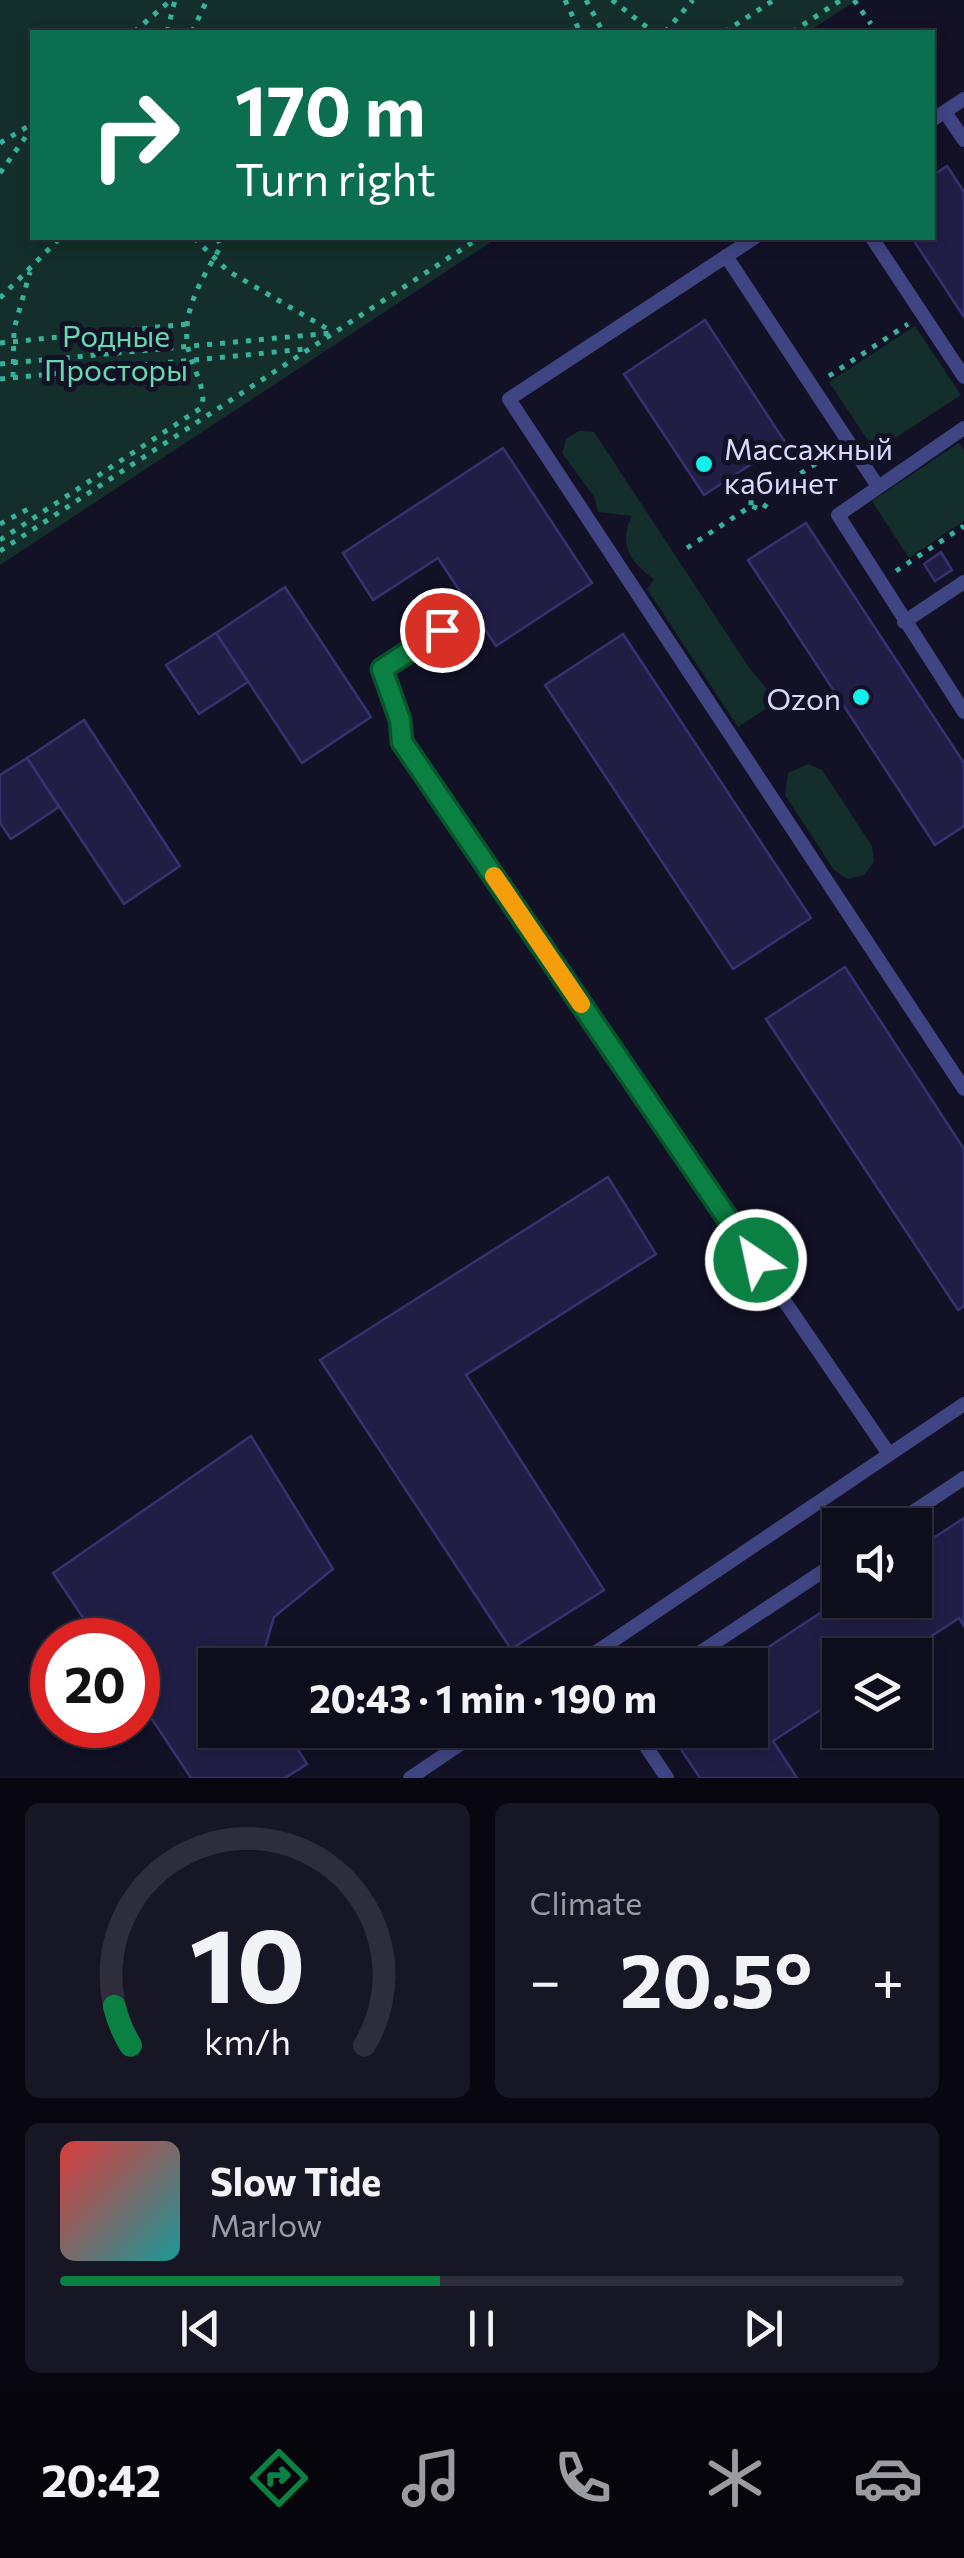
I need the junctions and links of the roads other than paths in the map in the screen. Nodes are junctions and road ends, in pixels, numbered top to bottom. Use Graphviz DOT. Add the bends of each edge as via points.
graph roads {
  1 [pos="964,99"];
  2 [pos="939,116"];
  3 [pos="964,140"];
  4 [pos="751,240"];
  5 [pos="873,240"];
  6 [pos="726,256"];
  7 [pos="964,377"];
  8 [pos="964,428"];
  9 [pos="877,486"];
  10 [pos="964,582"];
  11 [pos="904,622"];
  12 [pos="442,630"];
  13 [pos="964,712"];
  14 [pos="964,1090"];
  15 [pos="964,1404"];
  16 [pos="889,1454"];
  17 [pos="964,1478"];
  18 [pos="919,1508"];
  19 [pos="822,1572"];
  20 [pos="602,1648"];
  21 [pos="707,1648"];
  22 [pos="454,1748"];
  23 [pos="647,1748"];
  24 [pos="410,1778"];
  25 [pos="667,1778"];
  1 -- 2 [label="lane"];
  2 -- 3 [label="lane"];
  4 -- 6 [label="lane"];
  5 -- 7 [label="lane"];
  6 -- 9 [label="lane"];
  6 -- 14 [label="lane" via="509,399"];
  8 -- 9 [label="lane"];
  9 -- 11 [label="lane" via="838,515"];
  10 -- 11 [label="lane"];
  11 -- 13 [label="lane"];
  12 -- 16 [label="lane" via="382,669 402,742"];
  15 -- 16 [label="lane"];
  16 -- 20 [label="lane"];
  17 -- 18 [label="lane"];
  19 -- 21 [label="lane"];
  22 -- 24 [label="lane"];
  23 -- 25 [label="lane"];
}
